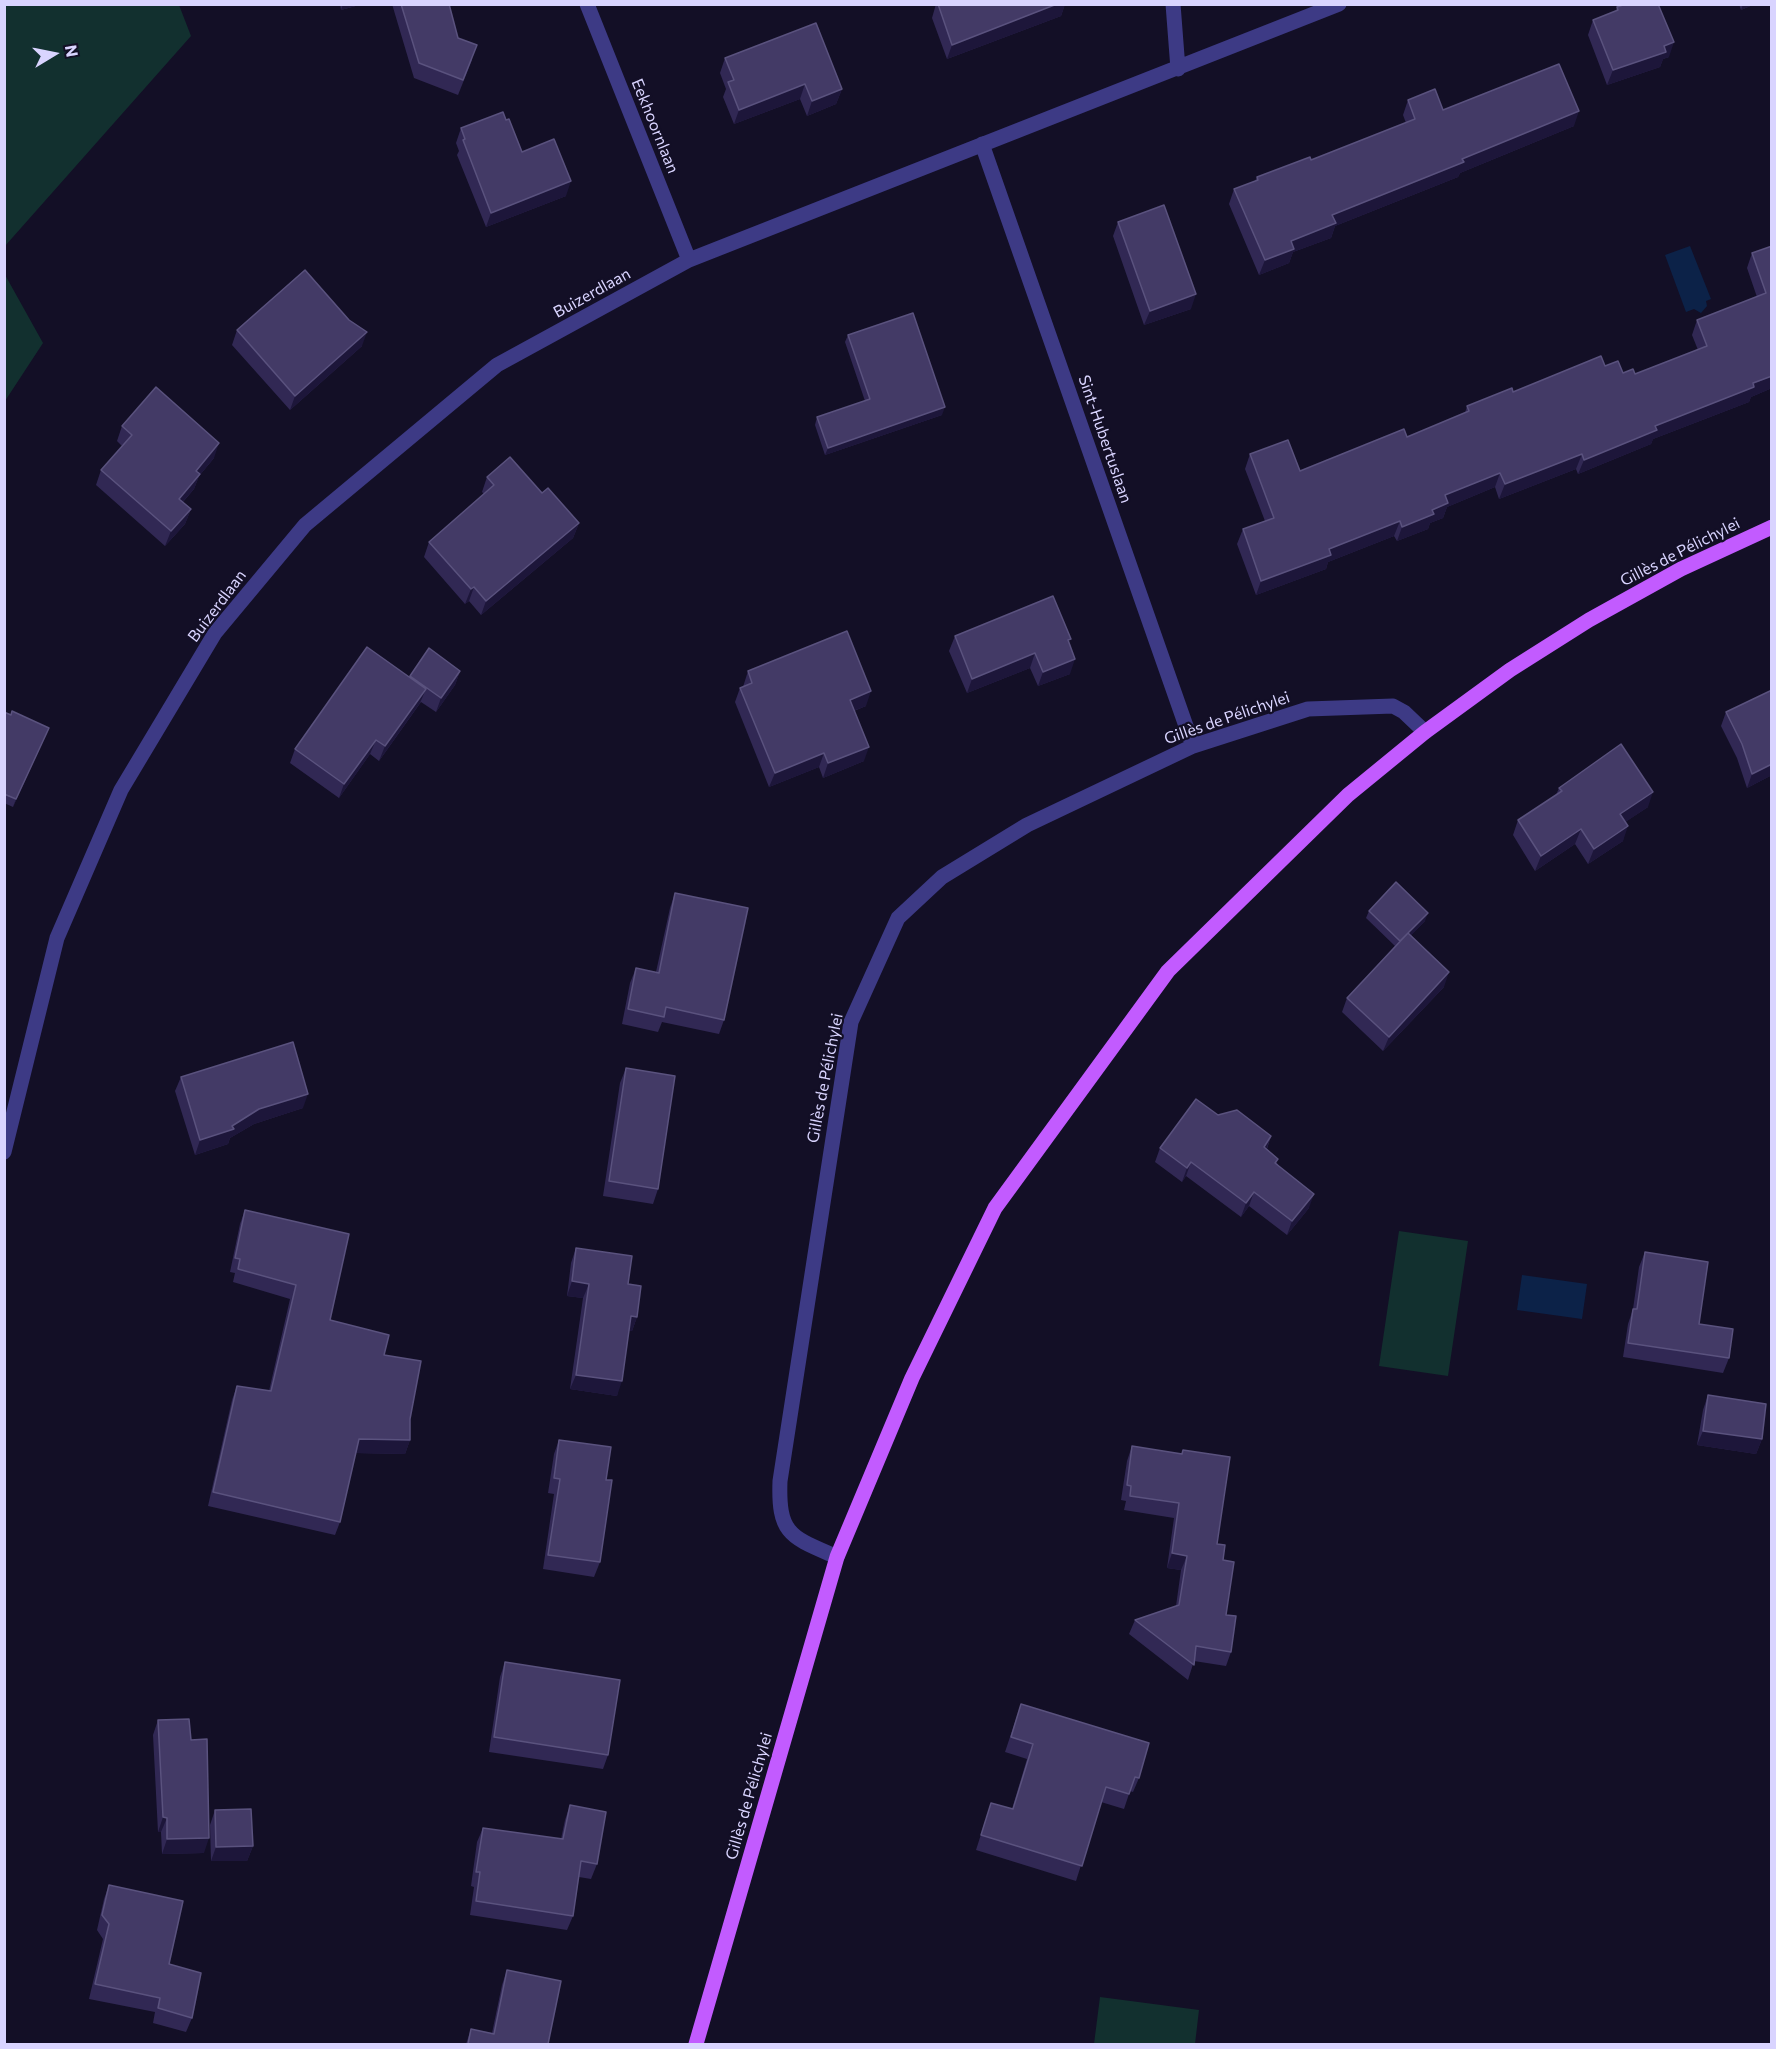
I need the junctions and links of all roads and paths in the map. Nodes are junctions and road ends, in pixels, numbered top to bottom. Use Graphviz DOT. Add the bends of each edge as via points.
graph roads {
  1 [pos="587,4"];
  2 [pos="1173,4"];
  3 [pos="1339,4"];
  4 [pos="1178,69"];
  5 [pos="982,144"];
  6 [pos="689,260"];
  7 [pos="1772,527"];
  8 [pos="1425,732"];
  9 [pos="1193,746"];
  10 [pos="4,1152"];
  11 [pos="837,1557"];
  12 [pos="696,2044"];
  1 -- 6 [label="street, Eekhoornlaan"];
  2 -- 4 [label="street"];
  3 -- 4 [label="street"];
  4 -- 5 [label="street"];
  5 -- 6 [label="street"];
  5 -- 9 [label="street, Sint-Hubertuslaan"];
  6 -- 10 [label="street, Buizerdlaan" via="497,365 305,525 215,633 121,790 57,938"];
  7 -- 8 [label="main road, Gillès de Pélichylei" via="1681,569 1589,620 1510,670"];
  8 -- 9 [label="street, Gillès de Pélichylei" via="1393,706 1308,709"];
  8 -- 11 [label="main road, Gillès de Pélichylei" via="1348,795 1168,971 995,1208 912,1378"];
  9 -- 11 [label="street, Gillès de Pélichylei" via="1027,825 942,877 898,918 851,1022 788,1413 778,1511 789,1531 808,1545"];
  11 -- 12 [label="main road, Gillès de Pélichylei"];
}
